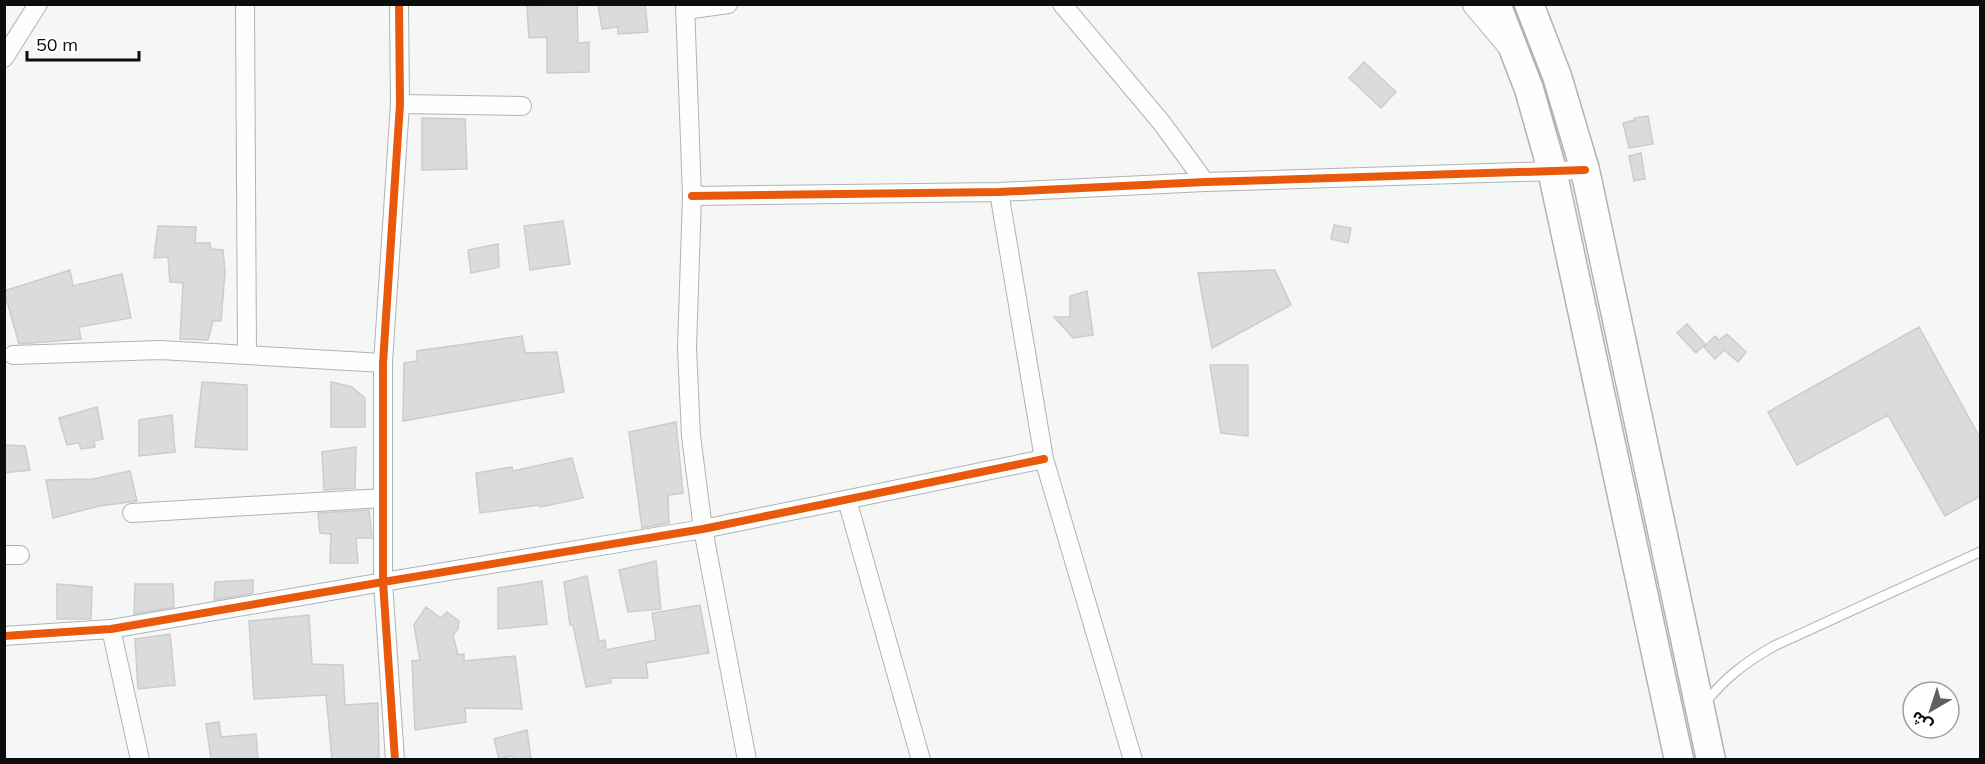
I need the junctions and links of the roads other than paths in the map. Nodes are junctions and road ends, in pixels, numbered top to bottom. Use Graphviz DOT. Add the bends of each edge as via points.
graph roads {
  1 [pos="38,4"];
  2 [pos="245,4"];
  3 [pos="399,4"];
  4 [pos="728,4"];
  5 [pos="1062,4"];
  6 [pos="1476,4"];
  7 [pos="1496,4"];
  8 [pos="1529,4"];
  9 [pos="686,7"];
  10 [pos="1515,50"];
  11 [pos="4,58"];
  12 [pos="400,104"];
  13 [pos="522,106"];
  14 [pos="1552,170"];
  15 [pos="1585,170"];
  16 [pos="1205,182"];
  17 [pos="999,192"];
  18 [pos="692,196"];
  19 [pos="13,355"];
  20 [pos="247,355"];
  21 [pos="383,363"];
  22 [pos="1044,459"];
  23 [pos="383,498"];
  24 [pos="847,500"];
  25 [pos="132,513"];
  26 [pos="703,529"];
  27 [pos="1980,552"];
  28 [pos="383,582"];
  29 [pos="1678,607"];
  30 [pos="1647,614"];
  31 [pos="111,629"];
  32 [pos="4,636"];
  33 [pos="1700,709"];
  34 [pos="140,759"];
  35 [pos="394,759"];
  36 [pos="747,759"];
  37 [pos="921,759"];
  38 [pos="1133,759"];
  39 [pos="1679,759"];
  40 [pos="1711,759"];
  1 -- 11 [label="street"];
  2 -- 20 [label="street"];
  3 -- 12 [label="street"];
  4 -- 9 [label="street"];
  5 -- 16 [label="street" via="1161,122"];
  6 -- 10 [label="main road"];
  7 -- 10 [label="main road"];
  8 -- 15 [label="main road" via="1560,85"];
  9 -- 18 [label="street"];
  10 -- 14 [label="main road"];
  12 -- 13 [label="street"];
  12 -- 21 [label="street"];
  14 -- 15 [label="street"];
  14 -- 16 [label="street"];
  14 -- 30 [label="main road"];
  15 -- 29 [label="main road"];
  16 -- 17 [label="street"];
  17 -- 18 [label="street"];
  17 -- 22 [label="street"];
  18 -- 26 [label="street" via="687,348 691,436"];
  19 -- 20 [label="street" via="160,350"];
  20 -- 21 [label="street"];
  21 -- 23 [label="street"];
  22 -- 24 [label="street"];
  22 -- 38 [label="street"];
  23 -- 25 [label="street"];
  23 -- 28 [label="street"];
  24 -- 26 [label="street"];
  24 -- 37 [label="street"];
  26 -- 28 [label="street"];
  26 -- 36 [label="street"];
  27 -- 33 [label="lane" via="1746,661"];
  28 -- 31 [label="street"];
  28 -- 35 [label="street"];
  29 -- 30 [label="main road"];
  29 -- 33 [label="main road"];
  30 -- 39 [label="main road"];
  31 -- 32 [label="street"];
  31 -- 34 [label="street"];
  33 -- 40 [label="main road"];
}
